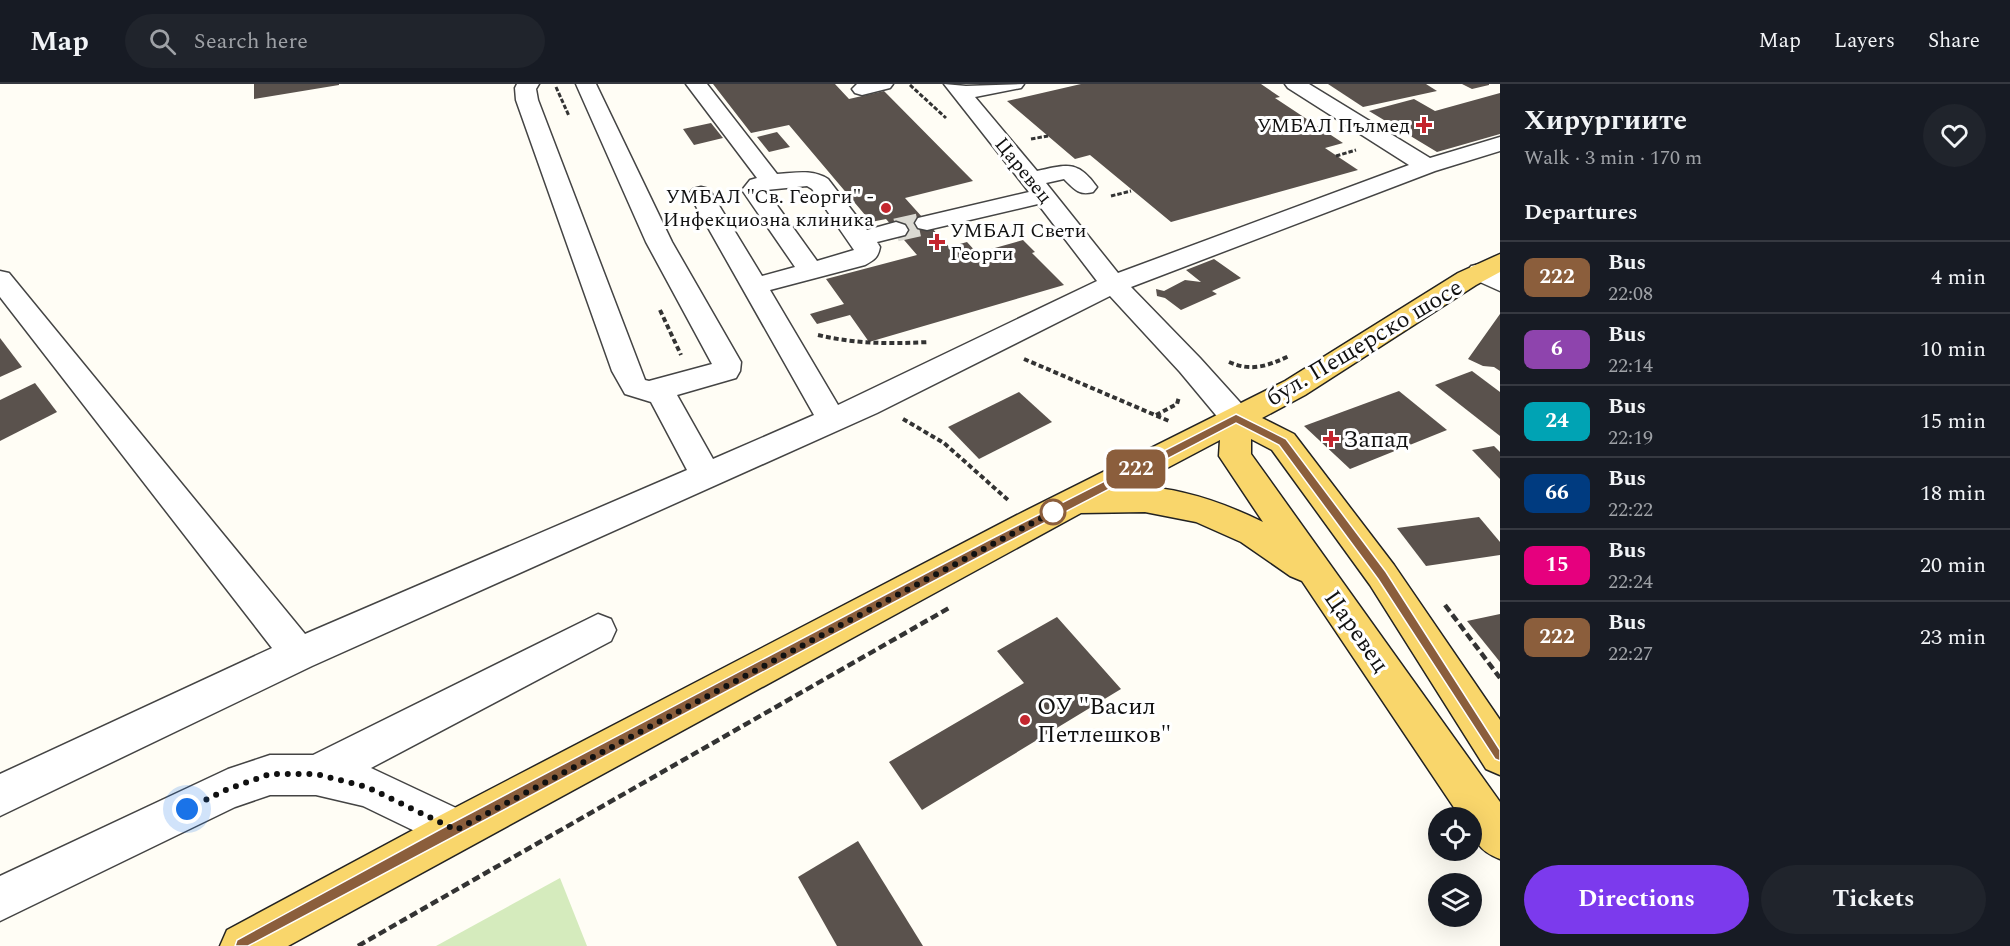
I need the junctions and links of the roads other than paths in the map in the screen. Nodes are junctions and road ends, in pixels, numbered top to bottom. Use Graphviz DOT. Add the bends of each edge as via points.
graph roads {
  1 [pos="529,84"];
  2 [pos="586,84"];
  3 [pos="696,84"];
  4 [pos="883,84"];
  5 [pos="1014,84"];
  6 [pos="1295,84"];
  7 [pos="862,88"];
  8 [pos="957,89"];
  9 [pos="1500,144"];
  10 [pos="1427,166"];
  11 [pos="771,180"];
  12 [pos="1038,187"];
  13 [pos="1085,187"];
  14 [pos="701,194"];
  15 [pos="927,223"];
  16 [pos="896,230"];
  17 [pos="860,239"];
  18 [pos="811,271"];
  19 [pos="1493,272"];
  20 [pos="0,279"];
  21 [pos="1113,284"];
  22 [pos="755,286"];
  23 [pos="659,389"];
  24 [pos="1236,418"];
  25 [pos="832,420"];
  26 [pos="706,475"];
  27 [pos="1049,514"];
  28 [pos="1323,582"];
  29 [pos="598,630"];
  30 [pos="298,654"];
  31 [pos="1500,754"];
  32 [pos="316,774"];
  33 [pos="0,795"];
  34 [pos="456,830"];
  35 [pos="1500,838"];
  36 [pos="0,899"];
  37 [pos="243,946"];
  1 -- 23 [label="street" via="525,88 527,100 626,371 635,387 648,392"];
  2 -- 23 [label="street" via="659,242 727,362 726,371"];
  3 -- 11 [label="street"];
  4 -- 7 [label="street"];
  5 -- 8 [label="street"];
  6 -- 10 [label="street"];
  8 -- 12 [label="street, Царевец"];
  9 -- 10 [label="street"];
  10 -- 21 [label="street"];
  11 -- 17 [label="street" via="812,178"];
  11 -- 18 [label="street" via="754,189"];
  12 -- 13 [label="street" via="1069,171"];
  12 -- 15 [label="street"];
  12 -- 21 [label="street, Царевец"];
  14 -- 22 [label="street"];
  16 -- 17 [label="street"];
  17 -- 18 [label="street" via="867,247 866,254"];
  18 -- 22 [label="street"];
  19 -- 24 [label="main road, бул. Пещерско шосе" via="1295,388"];
  20 -- 30 [label="street"];
  21 -- 24 [label="street, Царевец"];
  21 -- 25 [label="street"];
  22 -- 25 [label="street"];
  23 -- 26 [label="street"];
  24 -- 27 [label="main road, бул. Пещерско шосе"];
  24 -- 28 [label="main road, Царевец" via="1235,456"];
  24 -- 31 [label="main road, Царевец" via="1282,442 1382,575"];
  25 -- 26 [label="street"];
  26 -- 30 [label="street"];
  27 -- 28 [label="main road" via="1116,497 1159,499 1194,507 1253,532"];
  27 -- 34 [label="main road, бул. Пещерско шосе"];
  28 -- 35 [label="main road, Царевец"];
  29 -- 32 [label="street"];
  30 -- 33 [label="street"];
  32 -- 34 [label="street" via="367,787"];
  32 -- 36 [label="street" via="270,774 228,789"];
  34 -- 37 [label="main road, бул. Пещерско шосе"];
}
